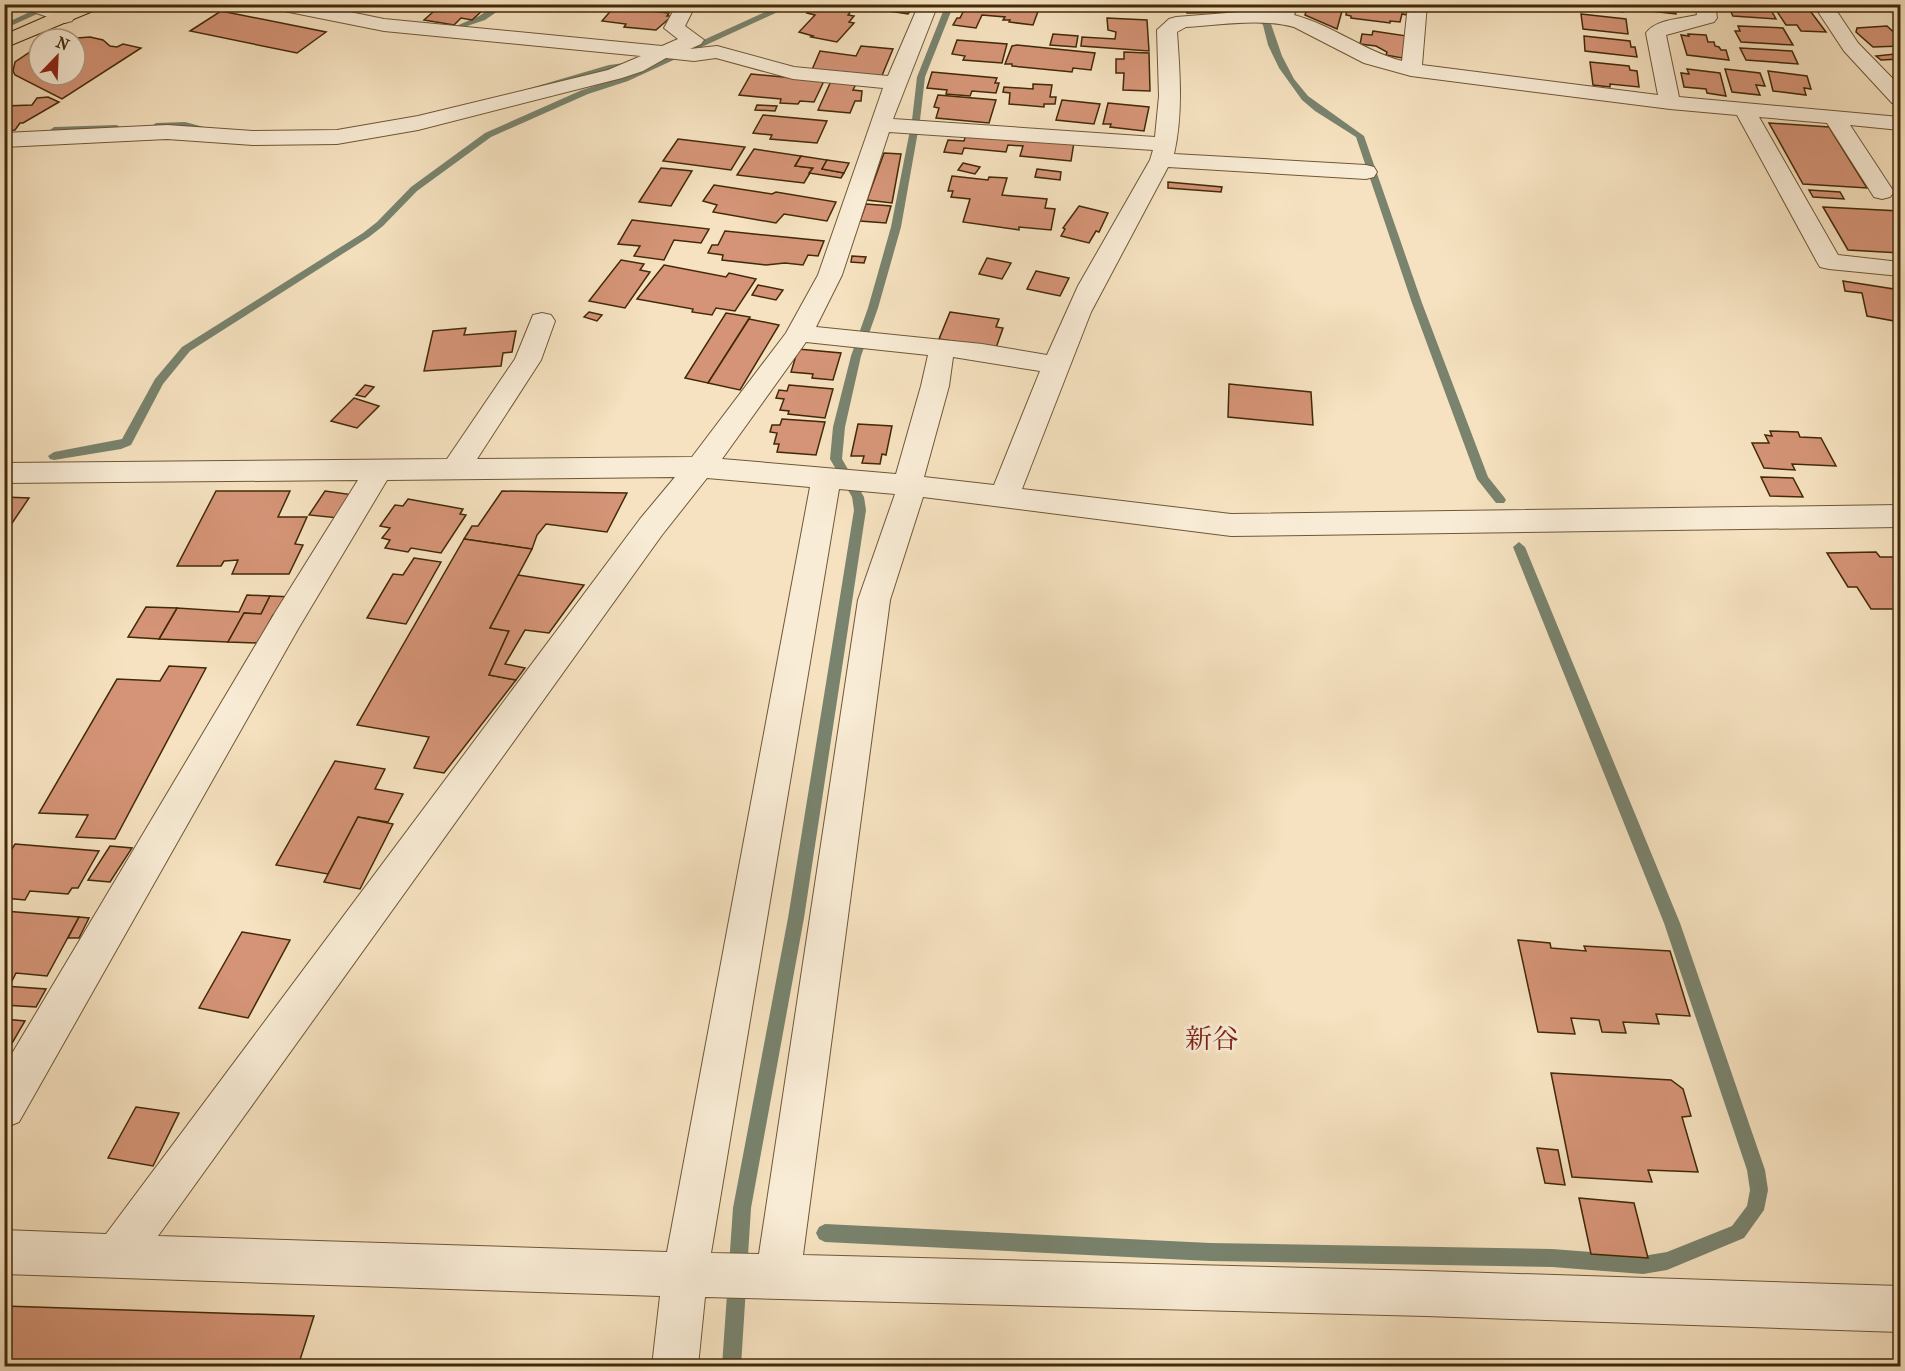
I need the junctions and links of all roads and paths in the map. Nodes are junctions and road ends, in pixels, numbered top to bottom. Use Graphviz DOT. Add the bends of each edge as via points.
graph roads {
  1 [pos="28,4"];
  2 [pos="93,4"];
  3 [pos="279,4"];
  4 [pos="687,4"];
  5 [pos="929,4"];
  6 [pos="1705,4"];
  7 [pos="1822,4"];
  8 [pos="1418,5"];
  9 [pos="402,11"];
  10 [pos="1287,11"];
  11 [pos="65,16"];
  12 [pos="384,25"];
  13 [pos="4,42"];
  14 [pos="663,52"];
  15 [pos="1900,66"];
  16 [pos="1871,67"];
  17 [pos="1411,70"];
  18 [pos="896,83"];
  19 [pos="1900,98"];
  20 [pos="1670,103"];
  21 [pos="1745,111"];
  22 [pos="1835,118"];
  23 [pos="1900,123"];
  24 [pos="881,125"];
  25 [pos="4,140"];
  26 [pos="1163,152"];
  27 [pos="1366,172"];
  28 [pos="1882,192"];
  29 [pos="1900,269"];
  30 [pos="542,321"];
  31 [pos="799,333"];
  32 [pos="942,348"];
  33 [pos="1056,365"];
  34 [pos="701,467"];
  35 [pos="456,468"];
  36 [pos="379,469"];
  37 [pos="4,473"];
  38 [pos="828,478"];
  39 [pos="901,484"];
  40 [pos="1004,496"];
  41 [pos="1900,516"];
  42 [pos="4,1107"];
  43 [pos="4,1252"];
  44 [pos="116,1257"];
  45 [pos="685,1275"];
  46 [pos="778,1277"];
  47 [pos="1900,1309"];
  48 [pos="675,1366"];
  1 -- 11 [label="street"];
  2 -- 11 [label="main road"];
  3 -- 12 [label="street"];
  4 -- 14 [label="street" via="674,28 694,40"];
  5 -- 18 [label="street"];
  6 -- 20 [label="street" via="1707,18 1664,27 1656,33"];
  7 -- 16 [label="street" via="1851,47"];
  8 -- 17 [label="street"];
  9 -- 12 [label="street"];
  10 -- 17 [label="street" via="1301,23 1371,59"];
  10 -- 26 [label="street" via="1170,26 1170,110"];
  11 -- 13 [label="main road"];
  12 -- 14 [label="street"];
  14 -- 18 [label="street" via="717,52 793,73"];
  14 -- 25 [label="street" via="636,68 615,74 418,123 337,137 253,138 167,132"];
  15 -- 16 [label="street"];
  16 -- 19 [label="street"];
  17 -- 20 [label="street"];
  18 -- 24 [label="street"];
  20 -- 21 [label="street"];
  21 -- 22 [label="street"];
  21 -- 29 [label="street" via="1829,262"];
  22 -- 23 [label="street"];
  22 -- 28 [label="street"];
  24 -- 26 [label="street"];
  24 -- 31 [label="street" via="830,275"];
  26 -- 27 [label="street"];
  26 -- 33 [label="street" via="1094,279"];
  30 -- 35 [label="street" via="528,360"];
  31 -- 32 [label="street"];
  31 -- 34 [label="street"];
  32 -- 33 [label="street"];
  32 -- 39 [label="street" via="935,386"];
  33 -- 40 [label="street"];
  34 -- 35 [label="street"];
  34 -- 38 [label="street"];
  34 -- 44 [label="street" via="651,527"];
  35 -- 36 [label="street"];
  36 -- 37 [label="street"];
  36 -- 42 [label="street"];
  38 -- 39 [label="street"];
  38 -- 45 [label="street"];
  39 -- 40 [label="street"];
  39 -- 46 [label="street" via="901,514 874,600"];
  40 -- 41 [label="street" via="1231,525"];
  43 -- 44 [label="street"];
  44 -- 45 [label="street"];
  45 -- 46 [label="street"];
  45 -- 48 [label="street"];
  46 -- 47 [label="street"];
}
